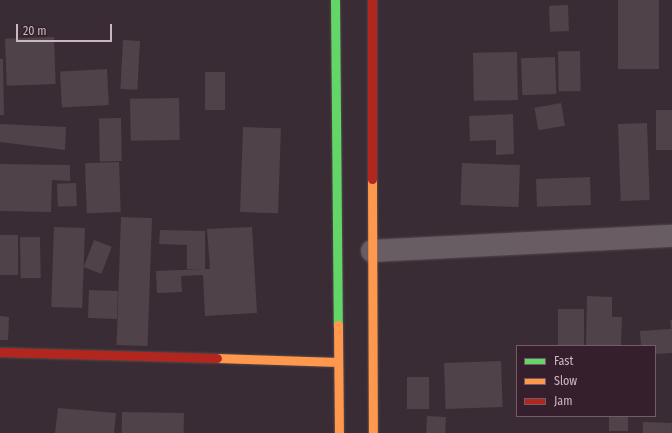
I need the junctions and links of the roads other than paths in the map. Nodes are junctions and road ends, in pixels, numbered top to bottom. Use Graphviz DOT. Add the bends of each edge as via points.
graph roads {
  1 [pos="335,0"];
  2 [pos="372,0"];
  3 [pos="672,236"];
  4 [pos="372,250"];
  5 [pos="0,352"];
  6 [pos="338,362"];
  7 [pos="339,433"];
  8 [pos="373,433"];
  1 -- 6 [label="main road"];
  2 -- 4 [label="main road"];
  3 -- 4 [label="street"];
  4 -- 8 [label="main road"];
  5 -- 6 [label="main road"];
  6 -- 7 [label="main road"];
}
